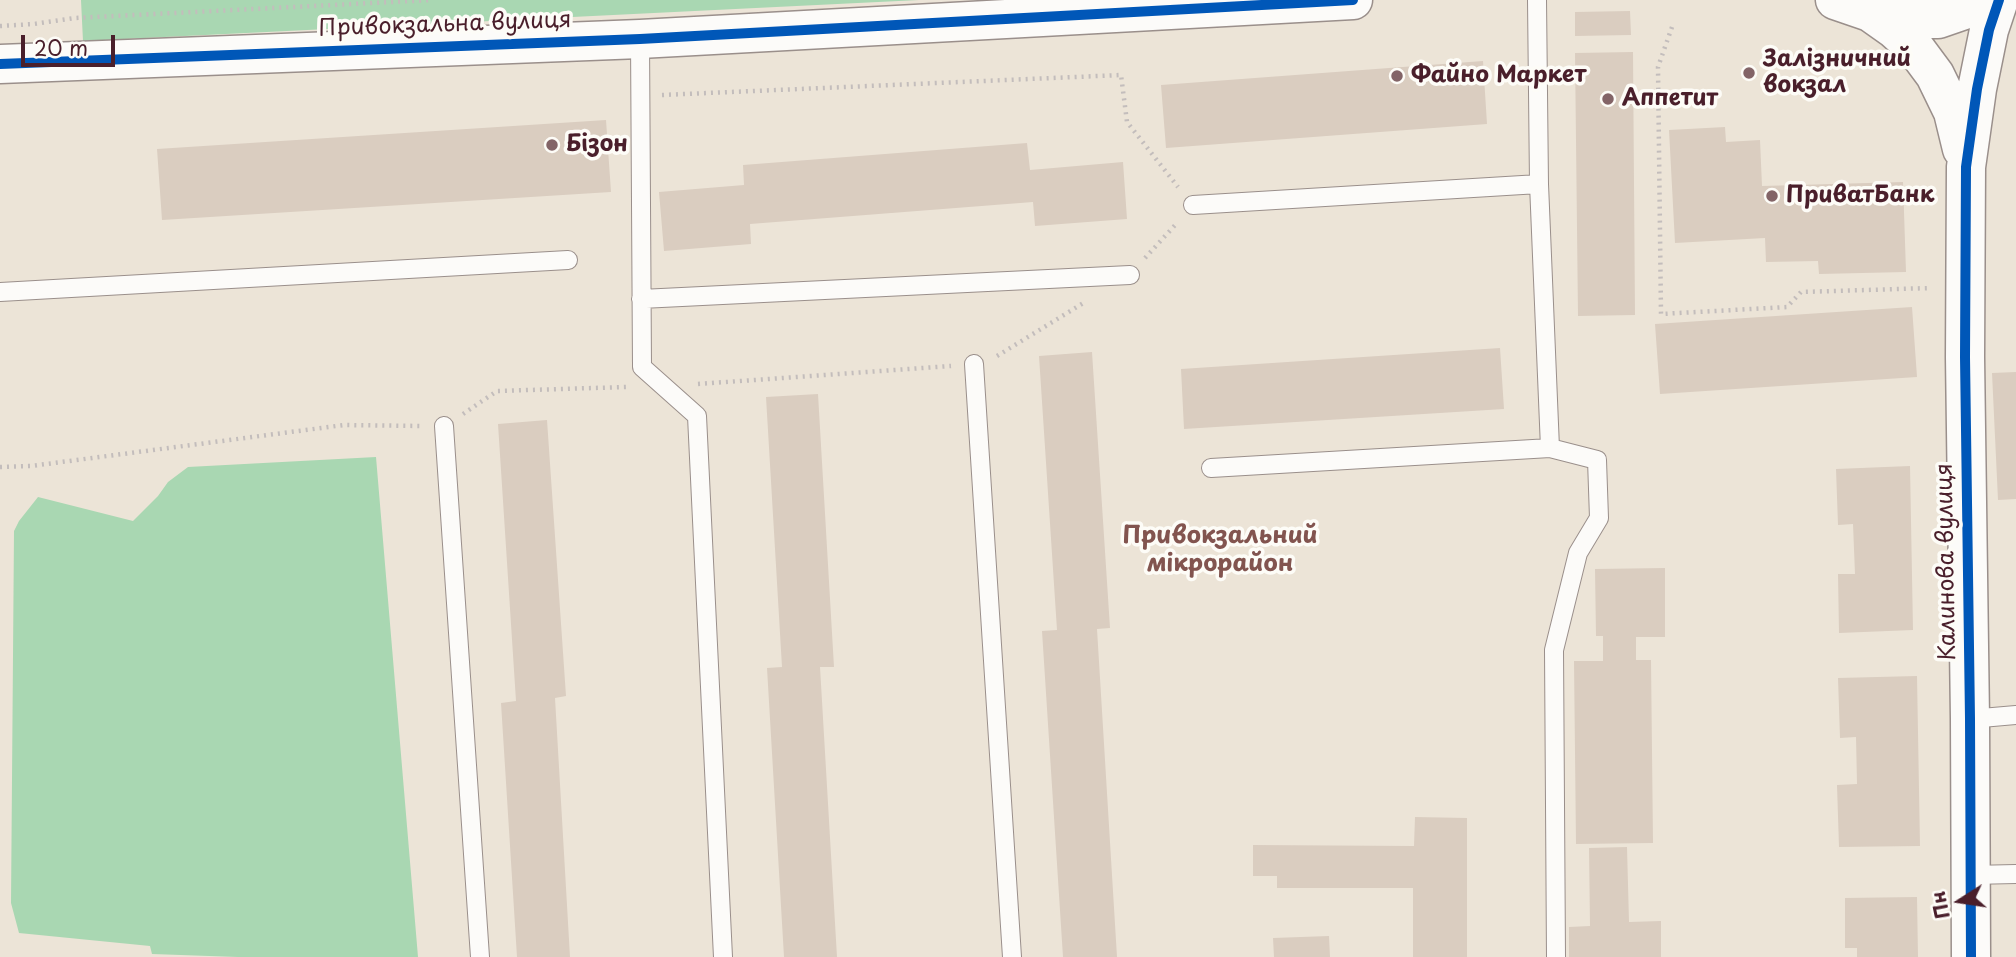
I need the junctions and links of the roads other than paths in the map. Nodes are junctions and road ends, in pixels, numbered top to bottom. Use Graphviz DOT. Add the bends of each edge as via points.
graph roads {
  1 [pos="1353,0"];
  2 [pos="1537,0"];
  3 [pos="1979,0"];
  4 [pos="1999,0"];
  5 [pos="1855,4"];
  6 [pos="640,39"];
  7 [pos="0,64"];
  8 [pos="1966,167"];
  9 [pos="1539,184"];
  10 [pos="1193,205"];
  11 [pos="568,260"];
  12 [pos="1130,275"];
  13 [pos="0,292"];
  14 [pos="641,299"];
  15 [pos="974,364"];
  16 [pos="444,426"];
  17 [pos="1550,448"];
  18 [pos="1211,468"];
  19 [pos="2016,715"];
  20 [pos="1970,719"];
  21 [pos="2016,874"];
  22 [pos="1971,875"];
  23 [pos="480,957"];
  24 [pos="723,957"];
  25 [pos="1012,957"];
  26 [pos="1556,957"];
  27 [pos="1971,957"];
  1 -- 6 [label="street, Привокзальна вулиця"];
  2 -- 9 [label="lane"];
  3 -- 5 [label="street" via="1938,19 1908,19"];
  4 -- 8 [label="street" via="1977,89"];
  5 -- 8 [label="street" via="1894,29 1936,75 1953,111"];
  6 -- 7 [label="street, Привокзальна вулиця"];
  6 -- 14 [label="lane"];
  8 -- 20 [label="street, Калинова вулиця"];
  9 -- 10 [label="lane"];
  9 -- 17 [label="lane"];
  11 -- 13 [label="lane"];
  12 -- 14 [label="lane"];
  14 -- 24 [label="lane" via="642,367 697,415"];
  15 -- 25 [label="lane"];
  16 -- 23 [label="lane"];
  17 -- 18 [label="lane"];
  17 -- 26 [label="lane" via="1597,460 1599,519 1578,553 1555,650"];
  19 -- 20 [label="lane"];
  20 -- 22 [label="street, Калинова вулиця"];
  21 -- 22 [label="lane"];
  22 -- 27 [label="street, Калинова вулиця"];
}
